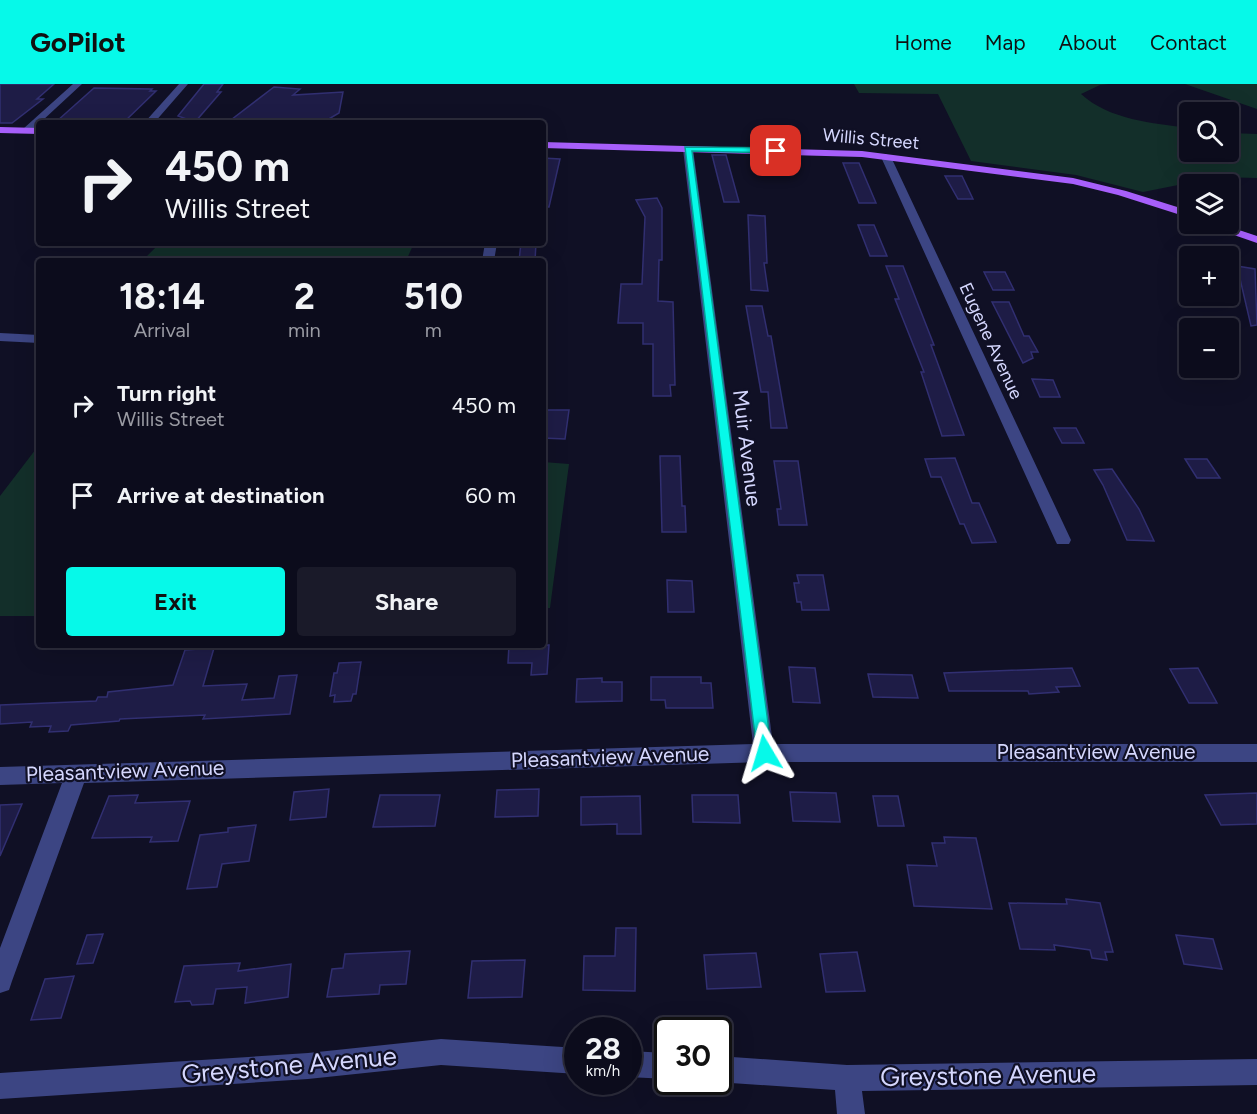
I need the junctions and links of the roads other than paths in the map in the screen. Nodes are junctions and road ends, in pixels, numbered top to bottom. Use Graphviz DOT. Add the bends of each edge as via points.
graph roads {
  1 [pos="78,84"];
  2 [pos="184,84"];
  3 [pos="38,120"];
  4 [pos="152,120"];
  5 [pos="36,122"];
  6 [pos="0,130"];
  7 [pos="26,131"];
  8 [pos="36,131"];
  9 [pos="546,145"];
  10 [pos="688,148"];
  11 [pos="886,157"];
  12 [pos="1179,211"];
  13 [pos="1239,234"];
  14 [pos="1257,240"];
  15 [pos="0,337"];
  16 [pos="36,339"];
  17 [pos="1063,540"];
  18 [pos="765,753"];
  19 [pos="1257,753"];
  20 [pos="77,772"];
  21 [pos="0,776"];
  22 [pos="0,981"];
  23 [pos="564,1059"];
  24 [pos="732,1071"];
  25 [pos="1257,1072"];
  26 [pos="847,1077"];
  27 [pos="0,1086"];
  28 [pos="851,1114"];
  1 -- 3 [label="street"];
  2 -- 4 [label="street"];
  5 -- 7 [label="street"];
  6 -- 7 [label="main road"];
  7 -- 8 [label="main road"];
  9 -- 10 [label="main road, Willis Street"];
  10 -- 11 [label="main road, Willis Street"];
  10 -- 18 [label="street, Muir Avenue"];
  11 -- 12 [label="main road, Willis Street" via="1072,181"];
  11 -- 17 [label="street, Eugene Avenue"];
  13 -- 14 [label="main road"];
  15 -- 16 [label="street"];
  18 -- 19 [label="street, Pleasantview Avenue"];
  18 -- 20 [label="street, Pleasantview Avenue"];
  20 -- 21 [label="street, Pleasantview Avenue"];
  20 -- 22 [label="street"];
  23 -- 27 [label="street, Greystone Avenue" via="441,1052"];
  24 -- 26 [label="street, Greystone Avenue"];
  25 -- 26 [label="street, Greystone Avenue"];
  26 -- 28 [label="street"];
}
